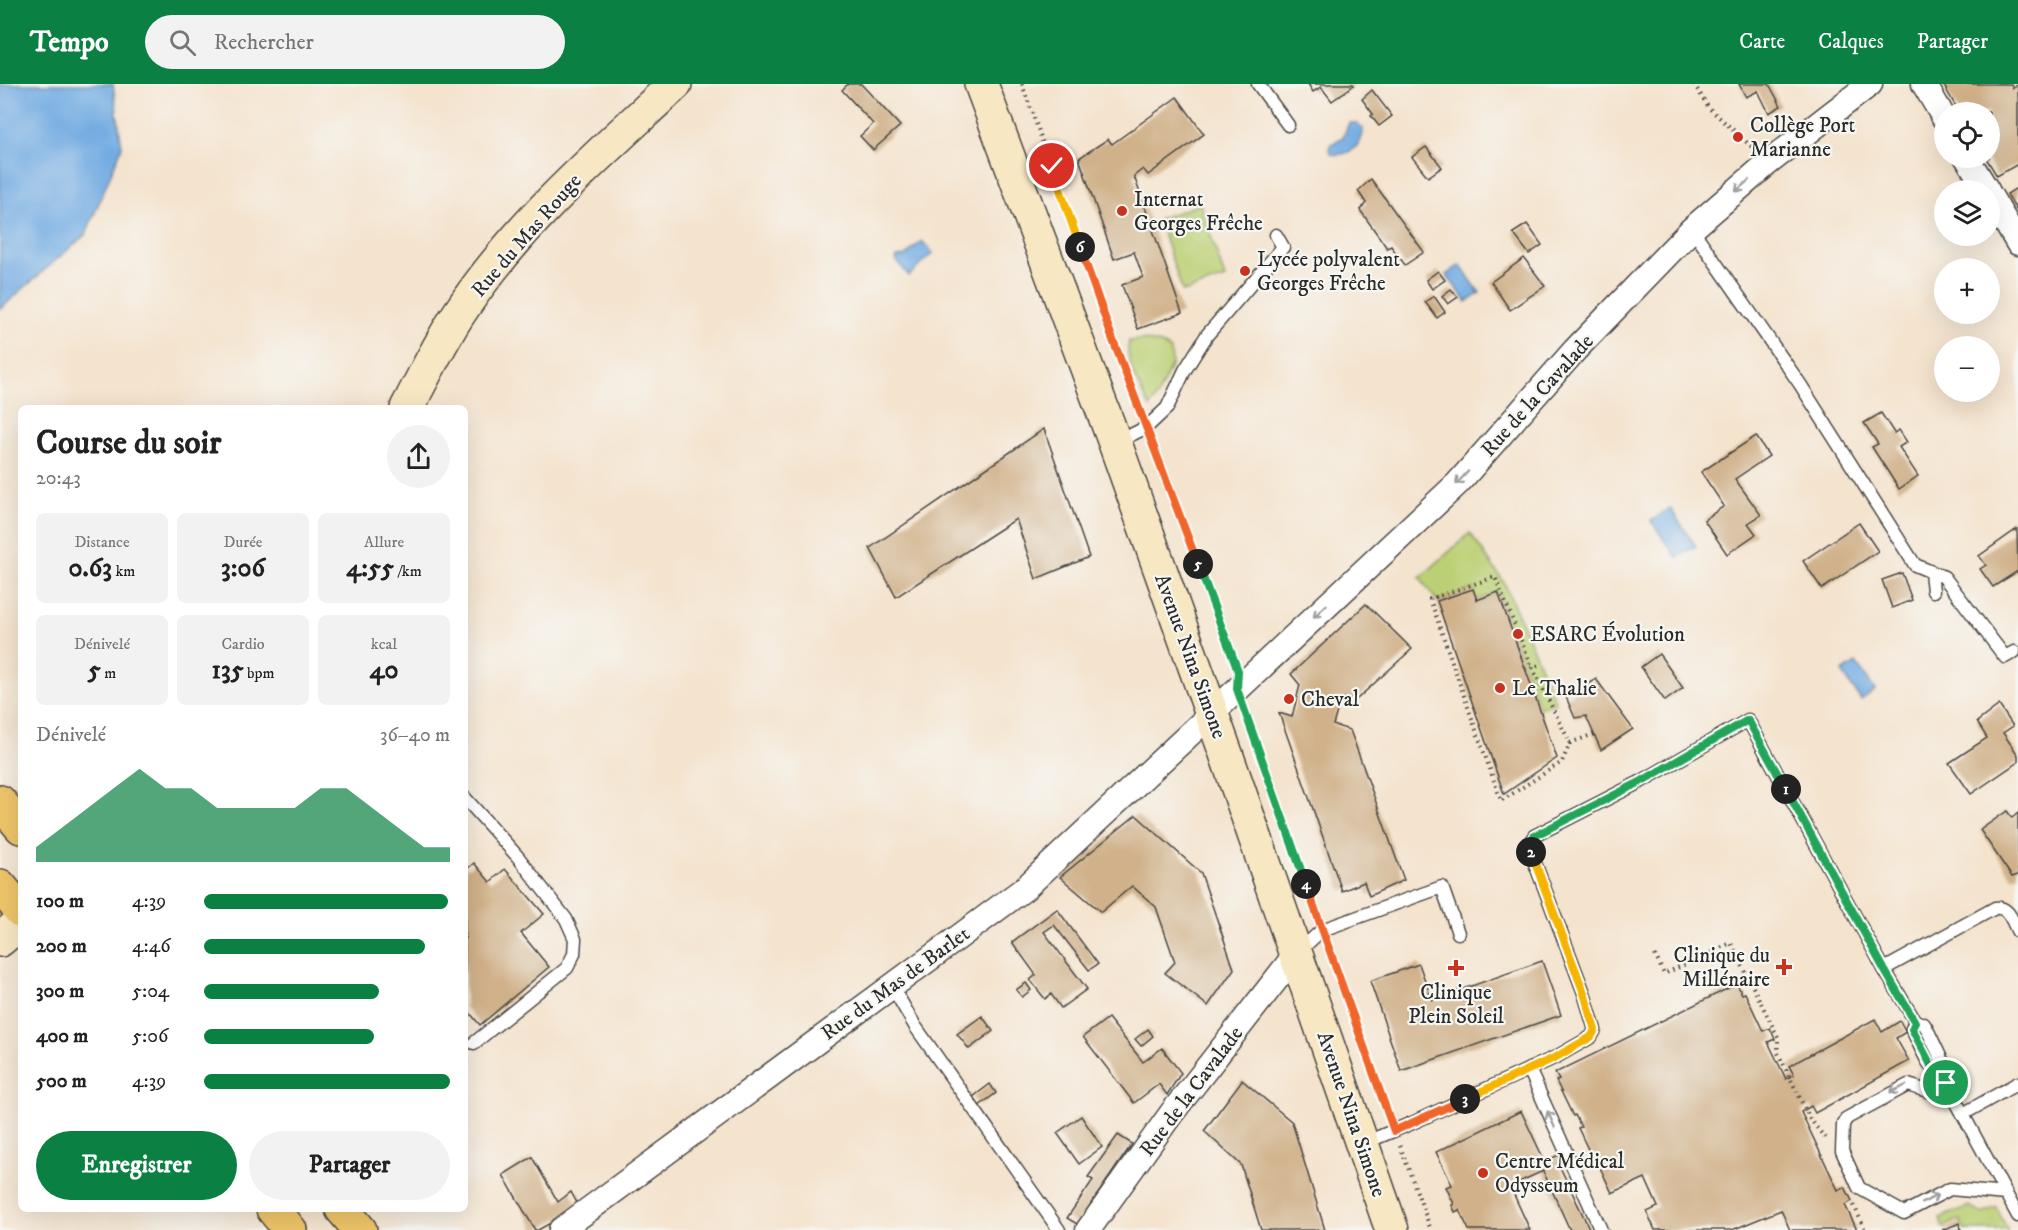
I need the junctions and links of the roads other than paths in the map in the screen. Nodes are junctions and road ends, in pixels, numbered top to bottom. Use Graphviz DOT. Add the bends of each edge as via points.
graph roads {
  1 [pos="675,84"];
  2 [pos="981,84"];
  3 [pos="1258,84"];
  4 [pos="1870,84"];
  5 [pos="1924,84"];
  6 [pos="1935,102"];
  7 [pos="1288,125"];
  8 [pos="2000,212"];
  9 [pos="1692,230"];
  10 [pos="1276,235"];
  11 [pos="2018,243"];
  12 [pos="409,405"];
  13 [pos="1115,443"];
  14 [pos="1931,572"];
  15 [pos="1933,591"];
  16 [pos="2014,652"];
  17 [pos="1211,714"];
  18 [pos="468,801"];
  19 [pos="0,802"];
  20 [pos="18,823"];
  21 [pos="0,886"];
  22 [pos="18,907"];
  23 [pos="18,925"];
  24 [pos="2018,932"];
  25 [pos="1458,933"];
  26 [pos="0,940"];
  27 [pos="1296,954"];
  28 [pos="1884,969"];
  29 [pos="892,986"];
  30 [pos="474,1043"];
  31 [pos="1529,1069"];
  32 [pos="2018,1083"];
  33 [pos="1954,1099"];
  34 [pos="1963,1114"];
  35 [pos="1361,1144"];
  36 [pos="2006,1194"];
  37 [pos="275,1212"];
  38 [pos="345,1212"];
  39 [pos="2018,1216"];
  40 [pos="290,1230"];
  41 [pos="360,1230"];
  42 [pos="561,1230"];
  43 [pos="1059,1230"];
  44 [pos="1088,1230"];
  45 [pos="1392,1230"];
  46 [pos="1601,1230"];
  1 -- 12 [label="street, Rue du Mas Rouge" via="562,190 485,278 459,312"];
  2 -- 13 [label="street, Avenue Nina Simone"];
  3 -- 7 [label="lane"];
  4 -- 9 [label="street, Rue de la Cavalade, one-way" via="1768,163"];
  5 -- 6 [label="street"];
  8 -- 11 [label="street"];
  9 -- 14 [label="lane" via="1800,384 1915,565"];
  9 -- 17 [label="street, Rue de la Cavalade, one-way" via="1575,350 1458,483"];
  10 -- 13 [label="lane" via="1283,247 1208,335 1167,408 1147,427"];
  13 -- 17 [label="street, Avenue Nina Simone"];
  14 -- 15 [label="lane"];
  14 -- 16 [label="lane" via="1944,578 2005,657"];
  17 -- 27 [label="street, Avenue Nina Simone"];
  17 -- 29 [label="street, Rue du Mas de Barlet" via="1024,889"];
  18 -- 30 [label="lane" via="518,857 566,919 575,939 567,969"];
  19 -- 20 [label="highway"];
  21 -- 22 [label="highway"];
  23 -- 26 [label="street"];
  24 -- 28 [label="lane" via="2006,910 1995,908"];
  25 -- 27 [label="lane" via="1442,887 1322,930"];
  27 -- 35 [label="street, Avenue Nina Simone"];
  27 -- 44 [label="street, Rue de la Cavalade" via="1171,1114"];
  28 -- 31 [label="lane" via="1748,720 1642,781 1534,836 1530,850 1595,1030 1591,1037"];
  28 -- 33 [label="lane" via="1915,1022 1912,1029 1936,1075 1946,1083"];
  29 -- 42 [label="street, Rue du Mas de Barlet"];
  29 -- 43 [label="lane" via="915,1026"];
  31 -- 35 [label="lane"];
  46 -- 31 [label="lane, one-way"];
  32 -- 34 [label="lane"];
  33 -- 34 [label="lane"];
  33 -- 36 [label="lane, one-way" via="1908,1085 1846,1118 1842,1150 1859,1188 1904,1213 1950,1189"];
  34 -- 36 [label="lane"];
  35 -- 45 [label="street, Avenue Nina Simone"];
  36 -- 39 [label="lane"];
  37 -- 40 [label="highway"];
  38 -- 41 [label="highway"];
}
